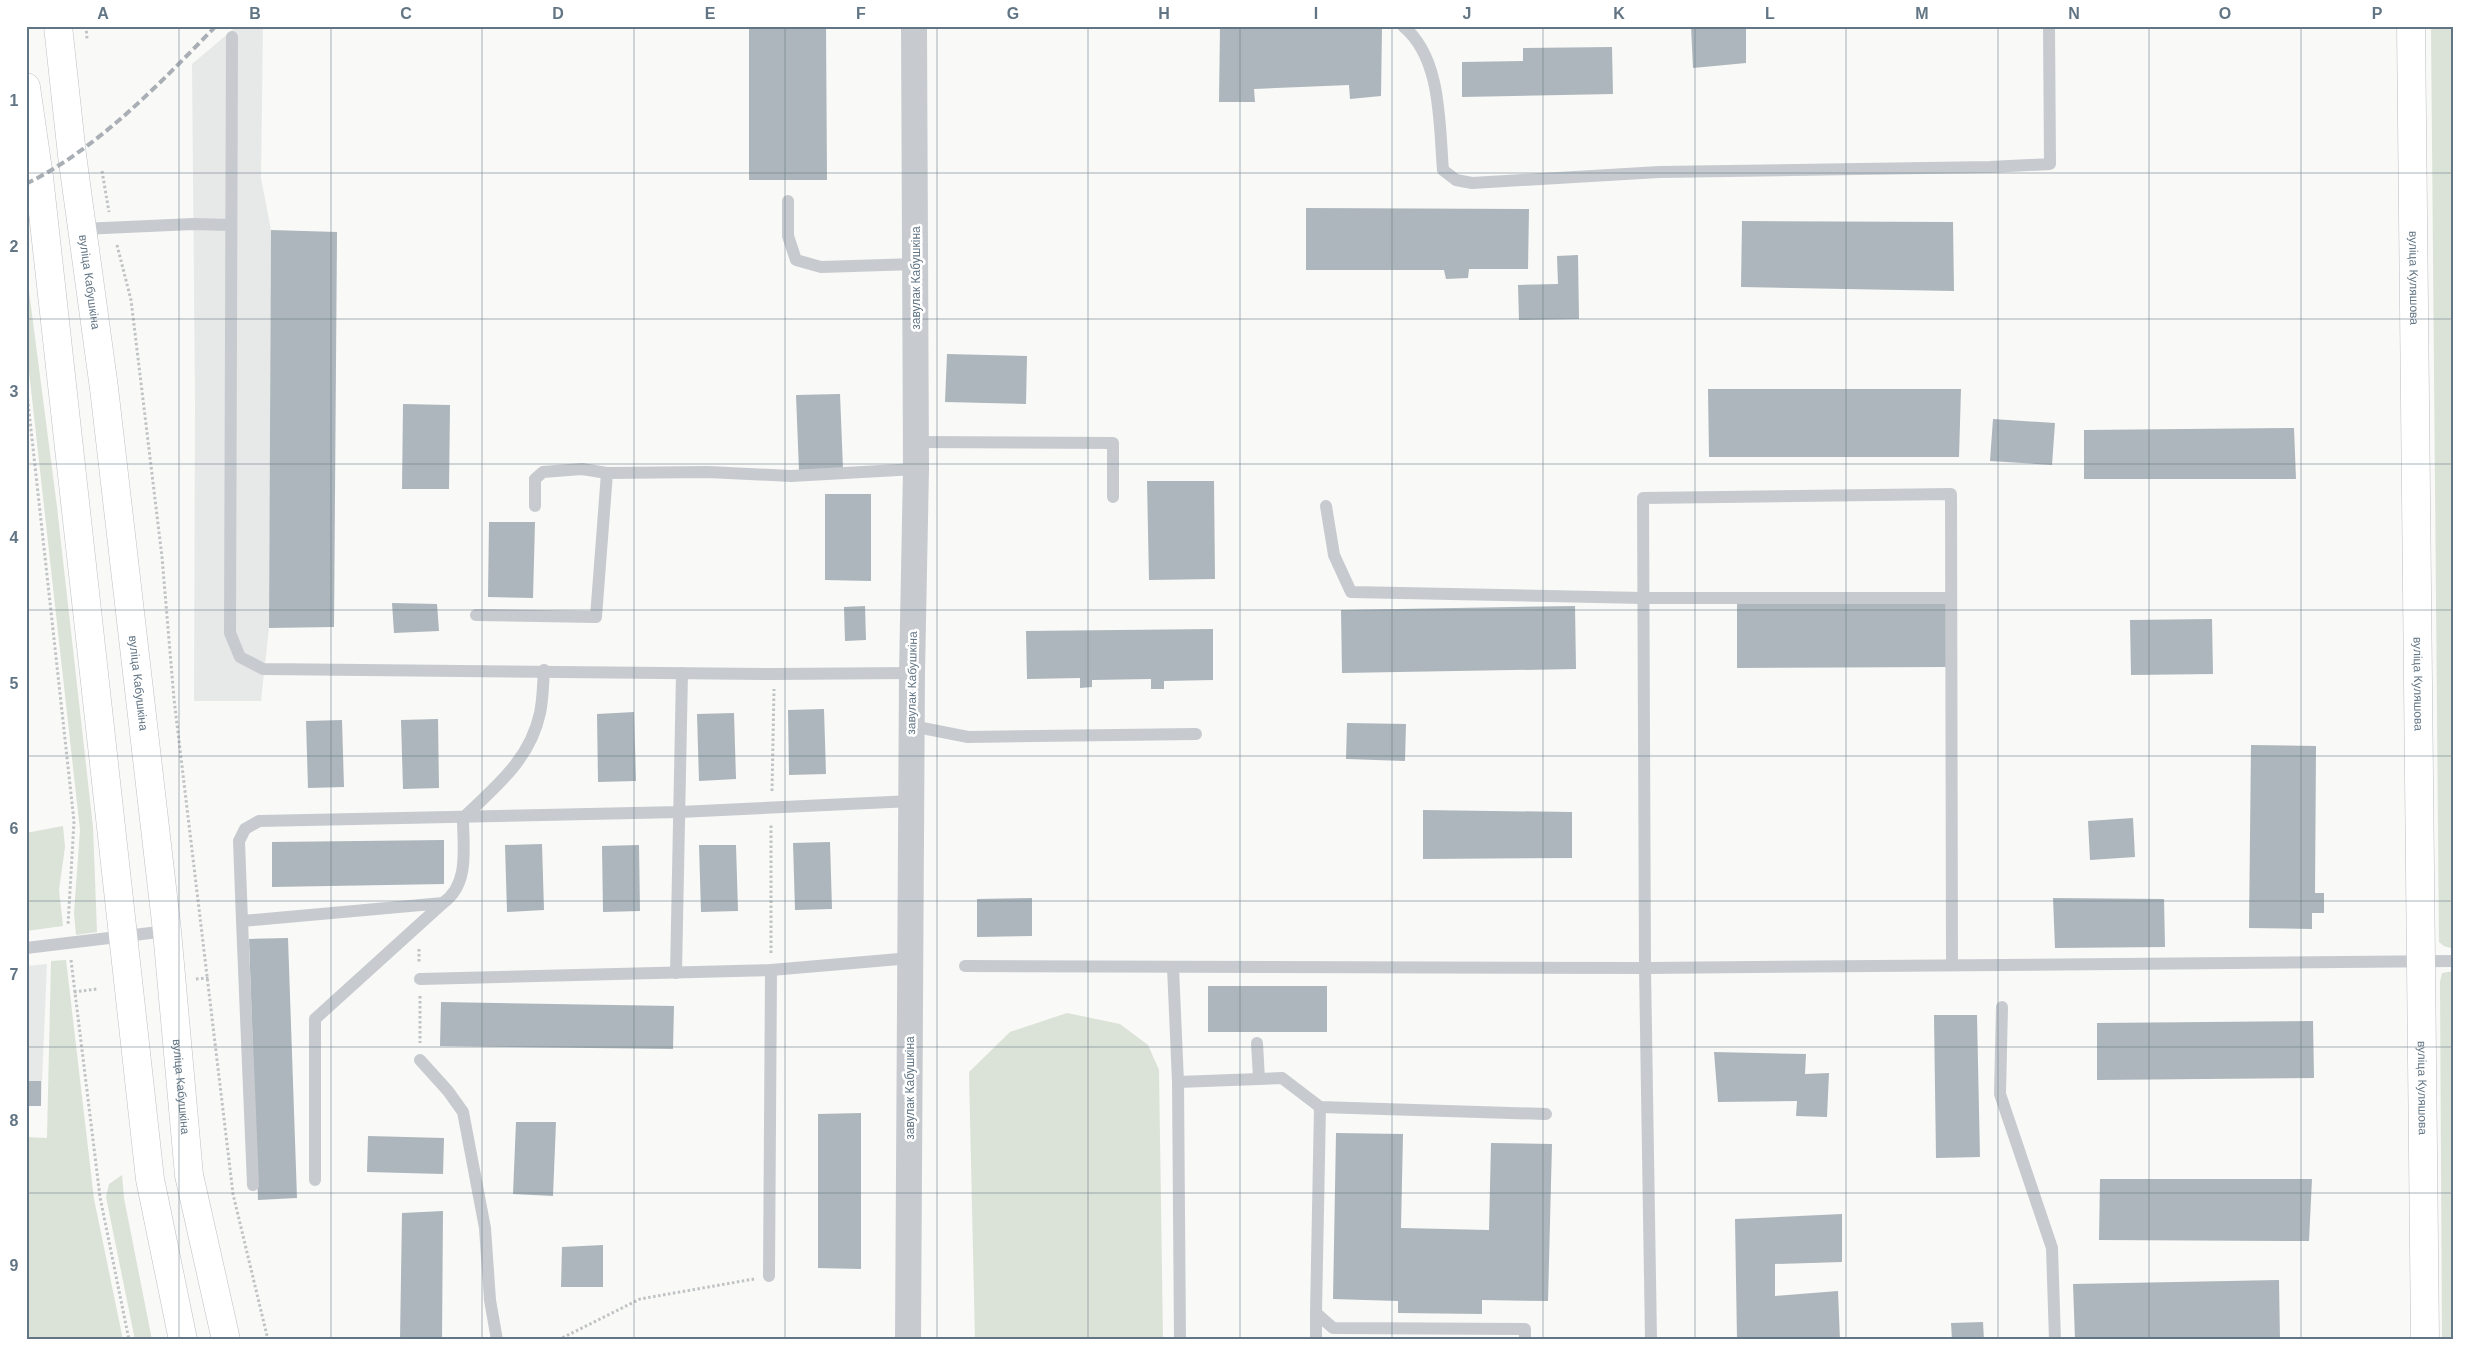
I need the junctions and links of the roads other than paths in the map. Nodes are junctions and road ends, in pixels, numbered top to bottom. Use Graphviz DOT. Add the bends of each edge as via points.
graph roads {
  1 [pos="58,26"];
  2 [pos="914,26"];
  3 [pos="1403,26"];
  4 [pos="2050,26"];
  5 [pos="2411,26"];
  6 [pos="232,36"];
  7 [pos="26,87"];
  8 [pos="788,201"];
  9 [pos="231,225"];
  10 [pos="82,229"];
  11 [pos="916,264"];
  12 [pos="916,442"];
  13 [pos="916,469"];
  14 [pos="607,473"];
  15 [pos="1113,496"];
  16 [pos="535,506"];
  17 [pos="1326,506"];
  18 [pos="1643,598"];
  19 [pos="1951,598"];
  20 [pos="476,615"];
  21 [pos="544,670"];
  22 [pos="682,673"];
  23 [pos="912,673"];
  24 [pos="912,726"];
  25 [pos="1196,734"];
  26 [pos="912,801"];
  27 [pos="680,812"];
  28 [pos="463,818"];
  29 [pos="443,903"];
  30 [pos="242,921"];
  31 [pos="167,931"];
  32 [pos="123,938"];
  33 [pos="26,948"];
  34 [pos="911,958"];
  35 [pos="2454,961"];
  36 [pos="2422,962"];
  37 [pos="966,966"];
  38 [pos="1952,966"];
  39 [pos="1173,967"];
  40 [pos="1645,968"];
  41 [pos="771,970"];
  42 [pos="676,972"];
  43 [pos="420,979"];
  44 [pos="2002,1007"];
  45 [pos="1257,1043"];
  46 [pos="420,1060"];
  47 [pos="1259,1079"];
  48 [pos="1178,1082"];
  49 [pos="1320,1107"];
  50 [pos="1546,1114"];
  51 [pos="316,1180"];
  52 [pos="253,1185"];
  53 [pos="769,1276"];
  54 [pos="1316,1314"];
  55 [pos="1442,1334"];
  56 [pos="184,1340"];
  57 [pos="226,1340"];
  58 [pos="496,1340"];
  59 [pos="908,1340"];
  60 [pos="1180,1340"];
  61 [pos="1316,1340"];
  62 [pos="1525,1340"];
  63 [pos="1651,1340"];
  64 [pos="2055,1340"];
  65 [pos="2425,1340"];
  1 -- 10 [label="main road, вуліца Кабушкіна"];
  2 -- 11 [label="street, завулак Кабушкіна"];
  3 -- 4 [label="lane" via="1416,37 1434,88 1443,170 1456,180 1472,182 1659,172 2050,164"];
  5 -- 36 [label="main road, вуліца Куляшова"];
  6 -- 9 [label="lane"];
  7 -- 32 [label="main road" via="39,177"];
  8 -- 11 [label="lane" via="788,236 796,260 821,267"];
  9 -- 10 [label="lane"];
  9 -- 21 [label="lane" via="230,633 240,657 263,669"];
  10 -- 31 [label="main road, вуліца Кабушкіна" via="105,398"];
  11 -- 12 [label="street, завулак Кабушкіна"];
  12 -- 13 [label="street, завулак Кабушкіна"];
  12 -- 15 [label="lane" via="1113,443"];
  13 -- 14 [label="lane" via="791,476 708,472"];
  13 -- 23 [label="street, завулак Кабушкіна"];
  14 -- 16 [label="lane" via="582,469 543,472 535,479"];
  14 -- 20 [label="lane" via="596,617"];
  17 -- 18 [label="lane" via="1334,555 1351,592"];
  18 -- 19 [label="lane"];
  18 -- 19 [label="lane" via="1643,498 1951,494"];
  18 -- 40 [label="lane"];
  19 -- 38 [label="lane"];
  21 -- 22 [label="lane"];
  21 -- 28 [label="lane" via="540,713 528,747 513,771"];
  22 -- 23 [label="lane"];
  22 -- 27 [label="lane"];
  23 -- 24 [label="street, завулак Кабушкіна"];
  24 -- 25 [label="lane" via="968,737"];
  24 -- 26 [label="street, завулак Кабушкіна"];
  26 -- 27 [label="lane"];
  26 -- 34 [label="street, завулак Кабушкіна"];
  27 -- 28 [label="lane"];
  27 -- 42 [label="lane"];
  28 -- 29 [label="lane" via="463,874 454,895"];
  28 -- 30 [label="lane" via="259,821 245,829 239,841"];
  29 -- 30 [label="lane"];
  29 -- 51 [label="lane" via="315,1019"];
  30 -- 52 [label="lane"];
  31 -- 32 [label="lane"];
  31 -- 57 [label="main road, вуліца Кабушкіна" via="189,1175"];
  32 -- 33 [label="lane"];
  32 -- 56 [label="main road" via="150,1179"];
  34 -- 41 [label="lane"];
  34 -- 59 [label="street, завулак Кабушкіна"];
  35 -- 36 [label="lane"];
  36 -- 38 [label="lane"];
  36 -- 65 [label="main road, вуліца Куляшова"];
  37 -- 39 [label="lane"];
  38 -- 40 [label="lane"];
  39 -- 40 [label="lane"];
  39 -- 48 [label="lane"];
  40 -- 63 [label="lane"];
  41 -- 42 [label="lane"];
  41 -- 53 [label="lane"];
  42 -- 43 [label="lane"];
  44 -- 64 [label="lane" via="2000,1094 2052,1248"];
  45 -- 47 [label="lane"];
  46 -- 58 [label="lane" via="463,1112 485,1228"];
  47 -- 48 [label="lane"];
  47 -- 49 [label="lane" via="1282,1078"];
  48 -- 60 [label="lane"];
  49 -- 50 [label="lane"];
  49 -- 54 [label="lane"];
  54 -- 55 [label="lane" via="1334,1328"];
  54 -- 61 [label="lane"];
  55 -- 62 [label="lane" via="1525,1329"];
}
